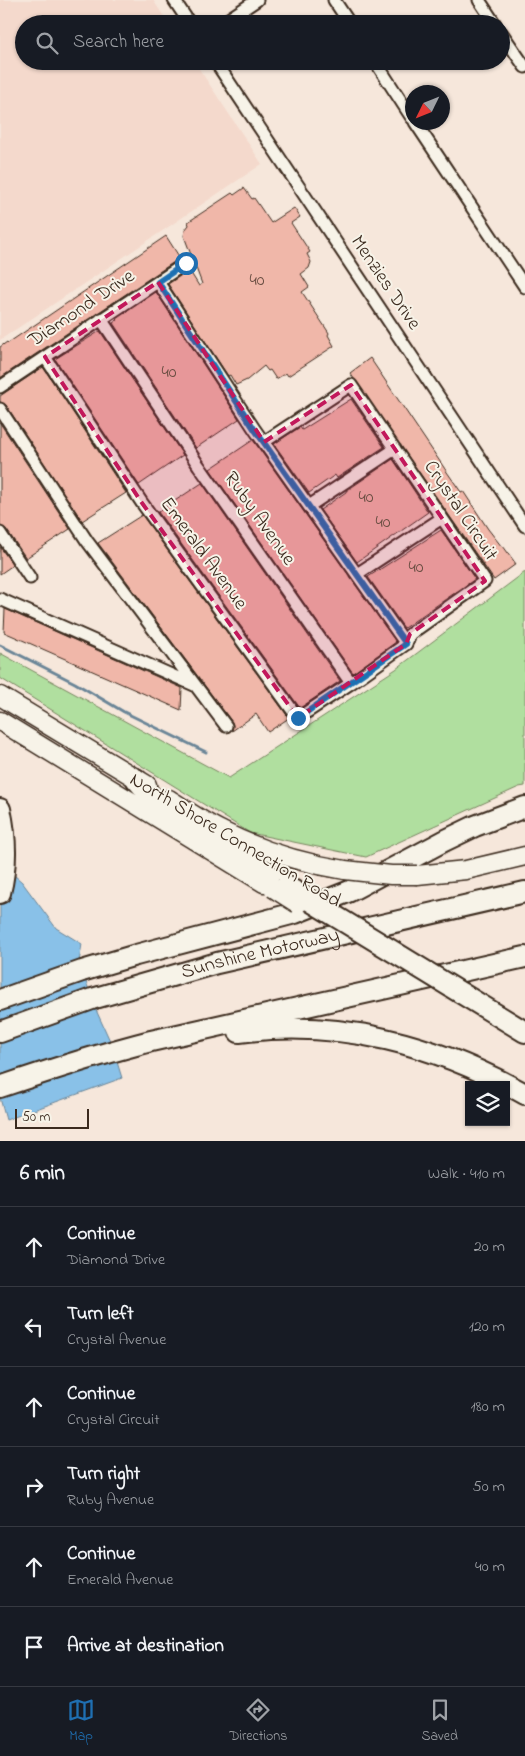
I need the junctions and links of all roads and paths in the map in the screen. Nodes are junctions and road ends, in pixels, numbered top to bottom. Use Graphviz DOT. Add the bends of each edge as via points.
graph roads {
  1 [pos="174,0"];
  2 [pos="257,0"];
  3 [pos="334,0"];
  4 [pos="479,0"];
  5 [pos="184,15"];
  6 [pos="234,15"];
  7 [pos="344,15"];
  8 [pos="489,15"];
  9 [pos="510,42"];
  10 [pos="521,54"];
  11 [pos="525,68"];
  12 [pos="221,70"];
  13 [pos="381,70"];
  14 [pos="405,107"];
  15 [pos="421,130"];
  16 [pos="186,263"];
  17 [pos="158,282"];
  18 [pos="525,288"];
  19 [pos="101,319"];
  20 [pos="45,357"];
  21 [pos="0,387"];
  22 [pos="0,409"];
  23 [pos="264,442"];
  24 [pos="395,449"];
  25 [pos="309,506"];
  26 [pos="442,518"];
  27 [pos="525,526"];
  28 [pos="0,533"];
  29 [pos="357,574"];
  30 [pos="30,578"];
  31 [pos="0,599"];
  32 [pos="406,644"];
  33 [pos="351,683"];
  34 [pos="196,686"];
  35 [pos="0,696"];
  36 [pos="0,721"];
  37 [pos="226,726"];
  38 [pos="136,779"];
  39 [pos="525,807"];
  40 [pos="0,808"];
  41 [pos="525,856"];
  42 [pos="279,887"];
  43 [pos="525,892"];
  44 [pos="0,893"];
  45 [pos="525,956"];
  46 [pos="454,994"];
  47 [pos="0,1000"];
  48 [pos="0,1032"];
  49 [pos="525,1032"];
  50 [pos="525,1043"];
  51 [pos="101,1056"];
  52 [pos="0,1086"];
  53 [pos="525,1094"];
  1 -- 5 [label="street"];
  2 -- 6 [label="street"];
  3 -- 7 [label="street"];
  4 -- 8 [label="street"];
  9 -- 10 [label="street"];
  10 -- 11 [label="street"];
  12 -- 27 [label="street, Menzies Drive"];
  13 -- 14 [label="street"];
  15 -- 18 [label="street"];
  16 -- 17 [label="street, Diamond Drive"];
  17 -- 19 [label="street, Diamond Drive"];
  17 -- 23 [label="street"];
  19 -- 20 [label="street, Diamond Drive"];
  19 -- 33 [label="street, Ruby Avenue"];
  20 -- 21 [label="street, Diamond Drive"];
  20 -- 33 [label="street, Emerald Avenue" via="142,503 298,718"];
  22 -- 34 [label="street" via="87,541"];
  23 -- 24 [label="street, Crystal Circuit" via="352,385"];
  23 -- 25 [label="street"];
  24 -- 25 [label="street"];
  24 -- 26 [label="street, Crystal Circuit"];
  25 -- 29 [label="street"];
  26 -- 29 [label="street"];
  26 -- 32 [label="street, Crystal Circuit" via="485,580 410,634"];
  28 -- 30 [label="street"];
  29 -- 32 [label="street"];
  31 -- 34 [label="street"];
  32 -- 33 [label="street"];
  34 -- 37 [label="street"];
  35 -- 38 [label="main road, North Shore Connection Road"];
  36 -- 42 [label="main road, North Shore Connection Road"];
  38 -- 41 [label="main road, North Shore Connection Road, bridge" via="220,830 255,846 295,860 345,870 418,875 466,870"];
  38 -- 42 [label="highway" via="155,801"];
  39 -- 47 [label="highway" via="444,841 350,892 295,913 136,955"];
  40 -- 44 [label="highway" via="5,859"];
  42 -- 46 [label="highway, bridge"];
  43 -- 48 [label="highway, Sunshine Motorway" via="217,963 100,997"];
  45 -- 51 [label="highway" via="151,1041"];
  46 -- 49 [label="highway"];
  46 -- 50 [label="main road"];
  51 -- 52 [label="highway"];
  51 -- 53 [label="highway" via="247,1031 333,1030 430,1050 473,1067"];
}
